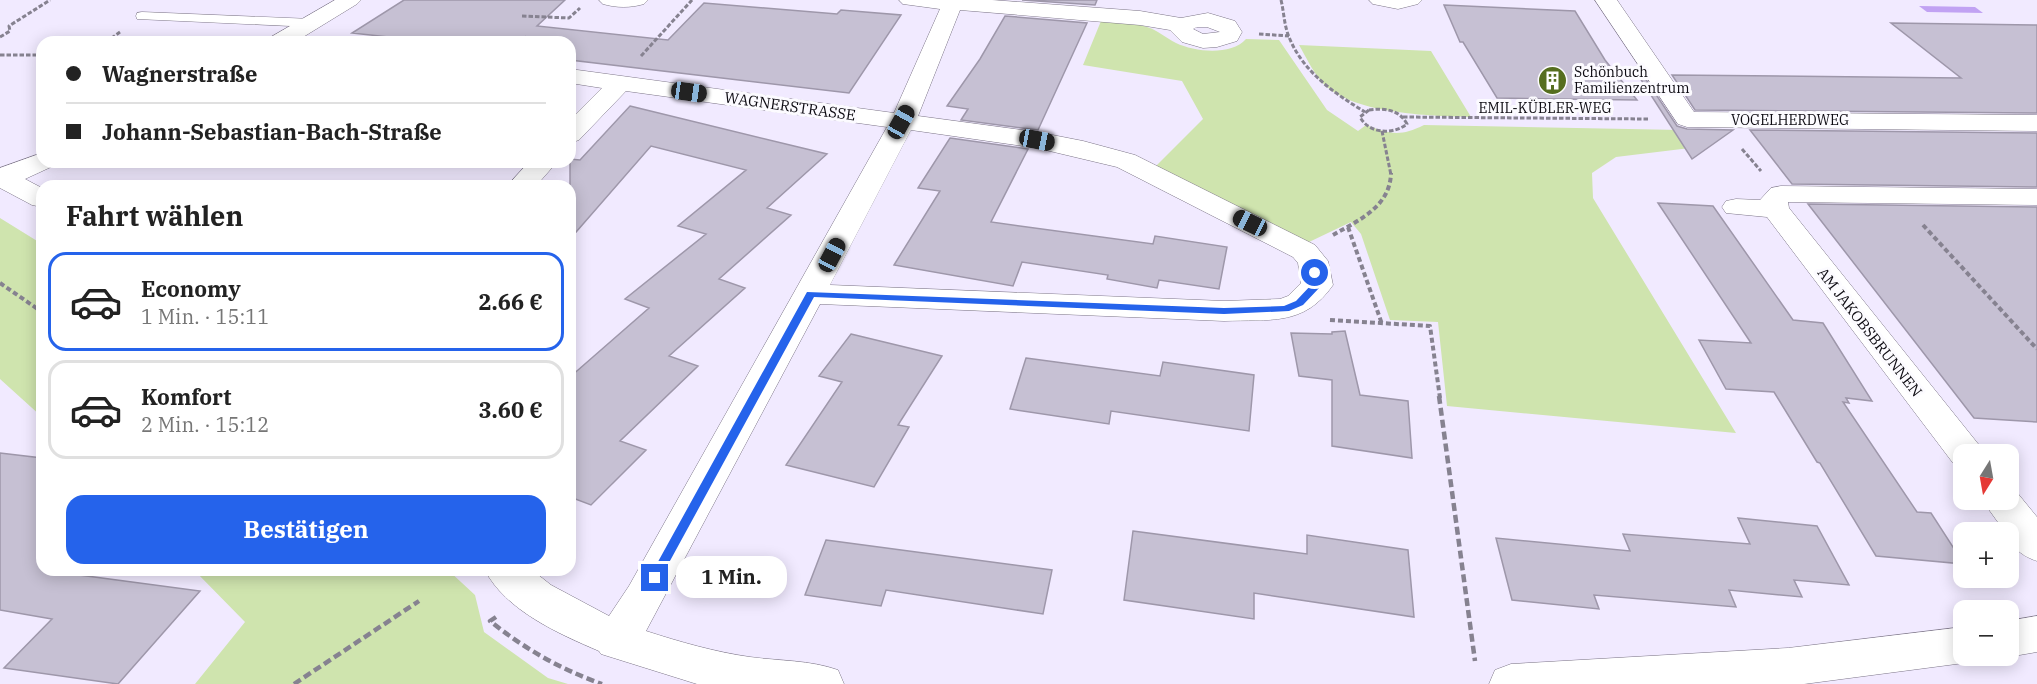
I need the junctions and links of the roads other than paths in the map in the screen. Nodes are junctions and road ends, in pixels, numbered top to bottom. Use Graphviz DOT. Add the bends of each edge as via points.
graph roads {
  1 [pos="350,0"];
  2 [pos="610,0"];
  3 [pos="638,0"];
  4 [pos="910,0"];
  5 [pos="1380,0"];
  6 [pos="1412,0"];
  7 [pos="1606,0"];
  8 [pos="953,2"];
  9 [pos="142,16"];
  10 [pos="1183,25"];
  11 [pos="312,32"];
  12 [pos="297,36"];
  13 [pos="576,77"];
  14 [pos="620,82"];
  15 [pos="901,122"];
  16 [pos="2037,123"];
  17 [pos="576,129"];
  18 [pos="36,164"];
  19 [pos="538,168"];
  20 [pos="2,178"];
  21 [pos="527,180"];
  22 [pos="36,196"];
  23 [pos="2037,197"];
  24 [pos="1778,201"];
  25 [pos="1736,207"];
  26 [pos="811,294"];
  27 [pos="1959,444"];
  28 [pos="2009,510"];
  29 [pos="2037,545"];
  30 [pos="511,576"];
  31 [pos="2037,634"];
  32 [pos="2019,637"];
  33 [pos="616,641"];
  34 [pos="1953,646"];
  35 [pos="822,684"];
  36 [pos="1511,684"];
  1 -- 11 [label="street"];
  2 -- 3 [label="street"];
  4 -- 8 [label="street"];
  5 -- 6 [label="street"];
  7 -- 16 [label="street, VOGELHERDWEG" via="1687,119"];
  8 -- 10 [label="street"];
  8 -- 15 [label="street"];
  9 -- 11 [label="lane"];
  11 -- 12 [label="street"];
  13 -- 14 [label="street, WAGNERSTRASSE"];
  14 -- 15 [label="street, WAGNERSTRASSE"];
  14 -- 17 [label="street"];
  15 -- 26 [label="street"];
  15 -- 26 [label="street, WAGNERSTRASSE" via="1037,140 1126,161 1304,250 1313,261 1317,285 1299,303 1286,309 1224,311"];
  18 -- 20 [label="street"];
  19 -- 21 [label="street"];
  20 -- 22 [label="street"];
  23 -- 24 [label="street" via="1896,195"];
  24 -- 25 [label="street"];
  24 -- 27 [label="street, AM JAKOBSBRUNNEN"];
  26 -- 33 [label="street" via="644,598"];
  28 -- 29 [label="street"];
  30 -- 33 [label="street" via="534,597"];
  31 -- 32 [label="street"];
  33 -- 35 [label="street" via="709,669"];
  34 -- 36 [label="street" via="1788,667"];
}
